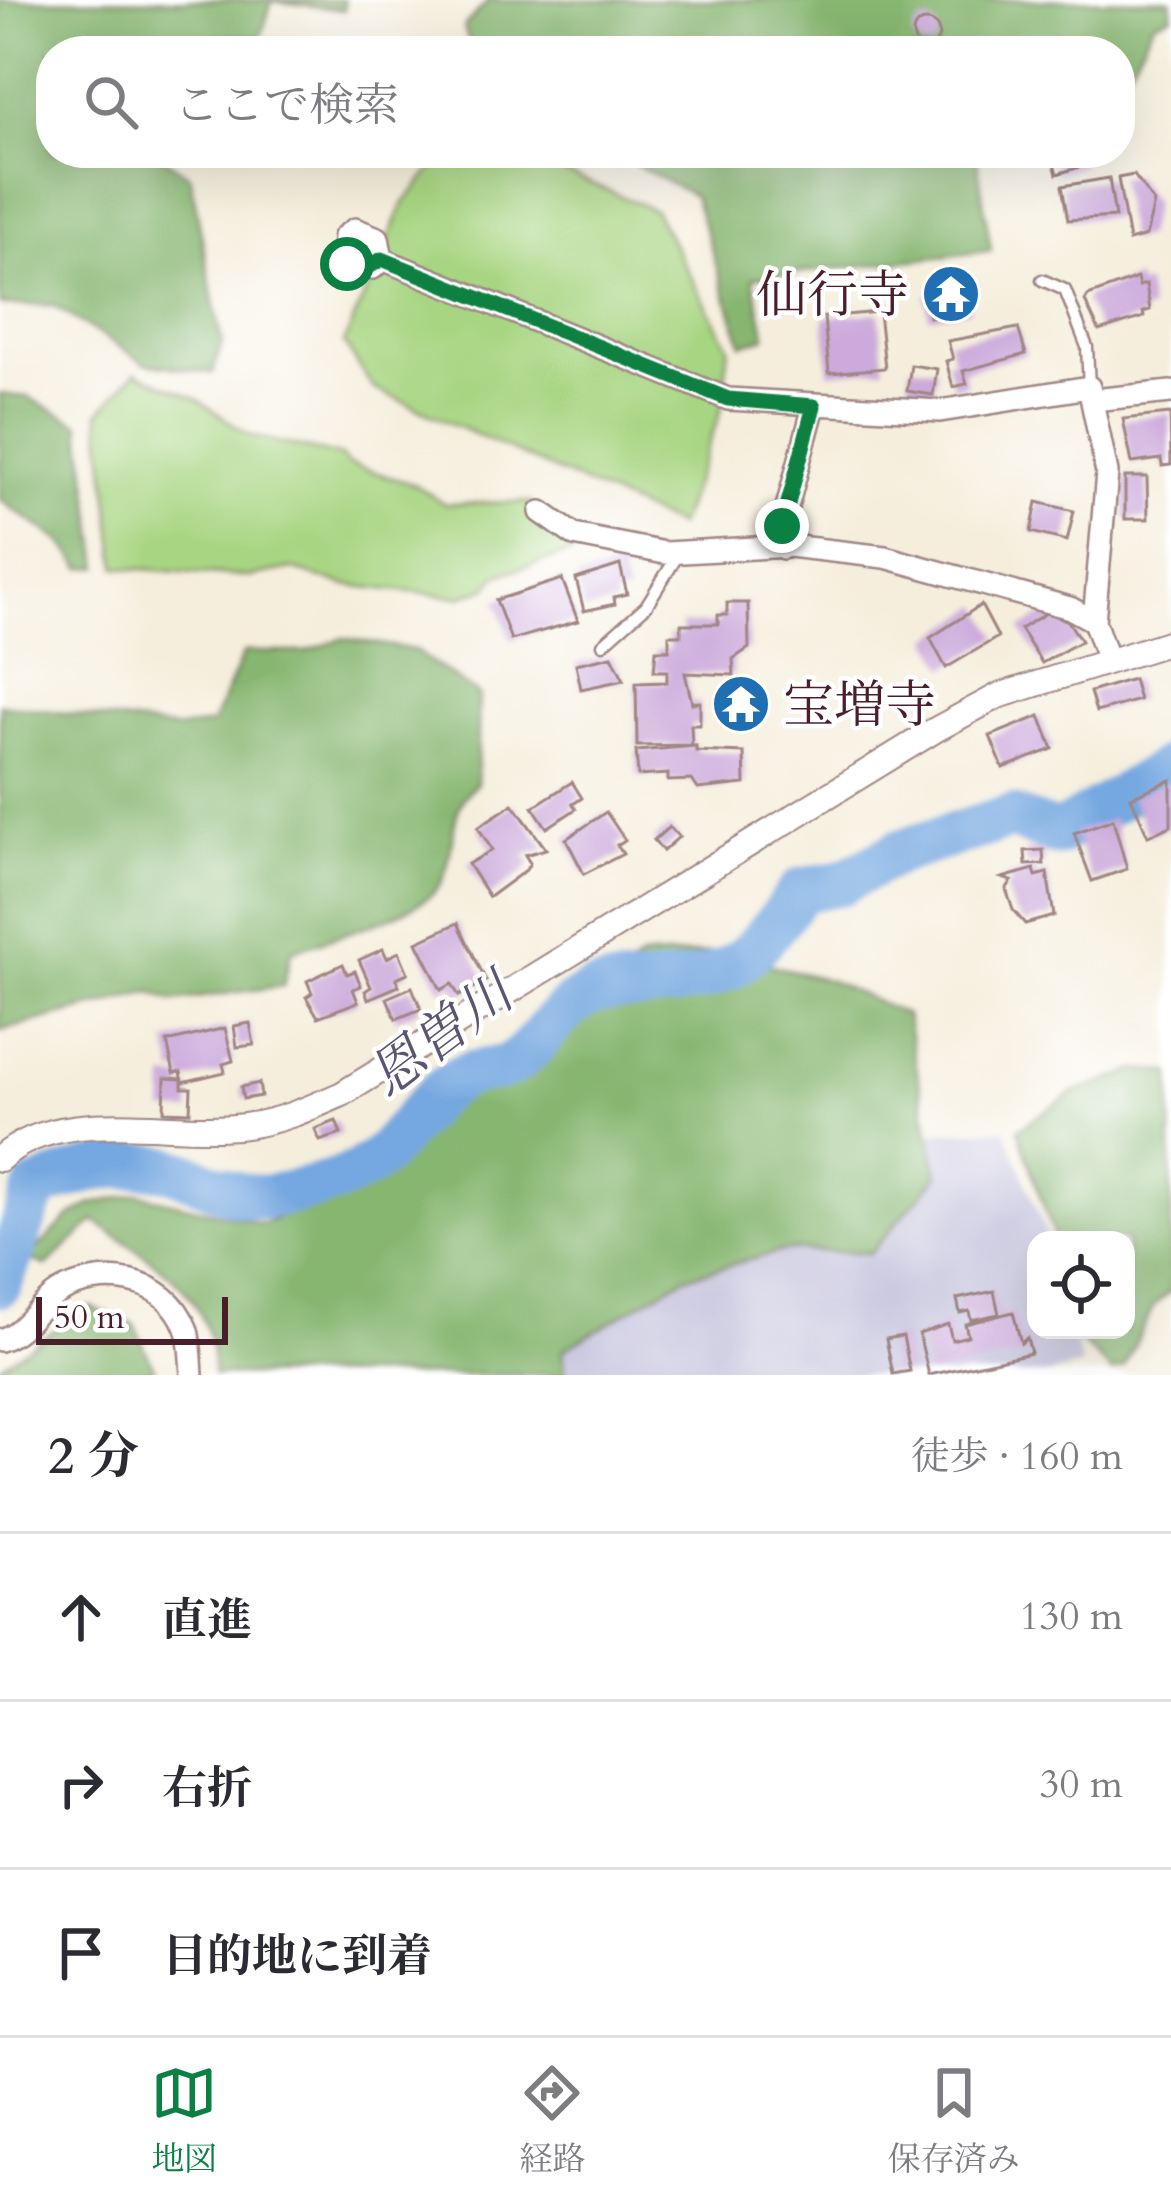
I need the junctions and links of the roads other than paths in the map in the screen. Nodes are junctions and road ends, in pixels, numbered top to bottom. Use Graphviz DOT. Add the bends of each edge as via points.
graph roads {
  1 [pos="382,259"];
  2 [pos="1042,280"];
  3 [pos="1171,392"];
  4 [pos="1091,393"];
  5 [pos="814,406"];
  6 [pos="541,512"];
  7 [pos="783,548"];
  8 [pos="678,555"];
  9 [pos="1094,620"];
  10 [pos="1171,642"];
  11 [pos="603,644"];
  12 [pos="1108,661"];
  13 [pos="0,1159"];
  14 [pos="0,1340"];
  15 [pos="192,1375"];
  1 -- 5 [label="street" via="728,399"];
  2 -- 4 [label="lane" via="1065,290 1087,347"];
  3 -- 4 [label="street"];
  4 -- 5 [label="street" via="970,410"];
  4 -- 9 [label="street" via="1107,472"];
  5 -- 7 [label="street"];
  6 -- 8 [label="street" via="574,535"];
  7 -- 8 [label="street"];
  7 -- 9 [label="street" via="885,557"];
  8 -- 11 [label="lane" via="646,606"];
  9 -- 12 [label="street"];
  10 -- 12 [label="street"];
  12 -- 13 [label="street" via="998,696 928,734 342,1094 247,1126 55,1131"];
  14 -- 15 [label="street" via="58,1294 106,1275 154,1289 186,1327"];
}
